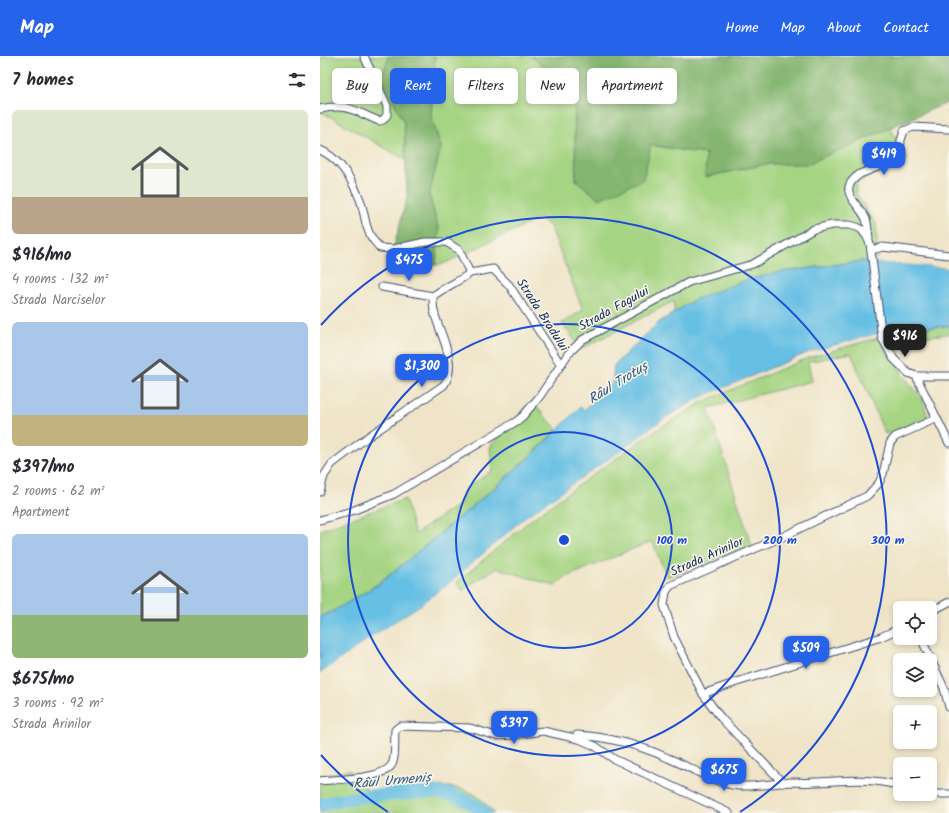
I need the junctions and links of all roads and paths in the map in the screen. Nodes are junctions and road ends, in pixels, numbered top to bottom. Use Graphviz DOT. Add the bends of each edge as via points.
graph roads {
  1 [pos="364,56"];
  2 [pos="320,109"];
  3 [pos="949,129"];
  4 [pos="320,150"];
  5 [pos="870,247"];
  6 [pos="949,255"];
  7 [pos="470,273"];
  8 [pos="382,287"];
  9 [pos="433,296"];
  10 [pos="561,365"];
  11 [pos="916,376"];
  12 [pos="949,376"];
  13 [pos="937,418"];
  14 [pos="949,443"];
  15 [pos="320,492"];
  16 [pos="320,520"];
  17 [pos="949,602"];
  18 [pos="937,608"];
  19 [pos="893,631"];
  20 [pos="924,645"];
  21 [pos="704,694"];
  22 [pos="949,706"];
  23 [pos="559,733"];
  24 [pos="320,781"];
  25 [pos="783,783"];
  26 [pos="893,784"];
  27 [pos="937,794"];
  28 [pos="949,794"];
  29 [pos="729,813"];
  1 -- 2 [label="street" via="387,106 384,120 379,121 345,106"];
  3 -- 5 [label="street" via="913,127 904,131 897,159 860,174 850,184 848,192 866,220"];
  4 -- 7 [label="street" via="340,164 348,176 359,197 371,237 380,248 394,249 425,242 446,242 459,250"];
  5 -- 6 [label="street"];
  5 -- 10 [label="street, Strada Fagului" via="861,229 850,224 814,229 753,264 689,282 668,293 582,340"];
  5 -- 11 [label="street, Strada Fagului" via="882,338 898,364"];
  7 -- 9 [label="street"];
  7 -- 10 [label="street, Strada Bradului" via="493,269 509,284"];
  8 -- 9 [label="street"];
  9 -- 15 [label="street" via="433,310 449,361 449,378 444,385 332,464 324,476"];
  10 -- 16 [label="street, Strada Fagului" via="538,399 513,424 394,494 352,511"];
  11 -- 12 [label="street"];
  11 -- 13 [label="street"];
  13 -- 14 [label="street"];
  13 -- 21 [label="street, Strada Arinilor" via="895,437 890,443 879,483 867,496 670,586 666,592 664,605 674,637"];
  17 -- 18 [label="street"];
  19 -- 21 [label="street" via="870,641"];
  20 -- 22 [label="street" via="944,688"];
  21 -- 25 [label="street, Strada Arinilor" via="721,718"];
  23 -- 24 [label="street" via="543,731 496,736 470,728 400,726 395,730 393,762 386,770 365,777"];
  23 -- 25 [label="street" via="596,736 625,743 738,786"];
  23 -- 29 [label="street" via="587,742 614,759"];
  25 -- 26 [label="street" via="864,780"];
  27 -- 28 [label="street"];
}
